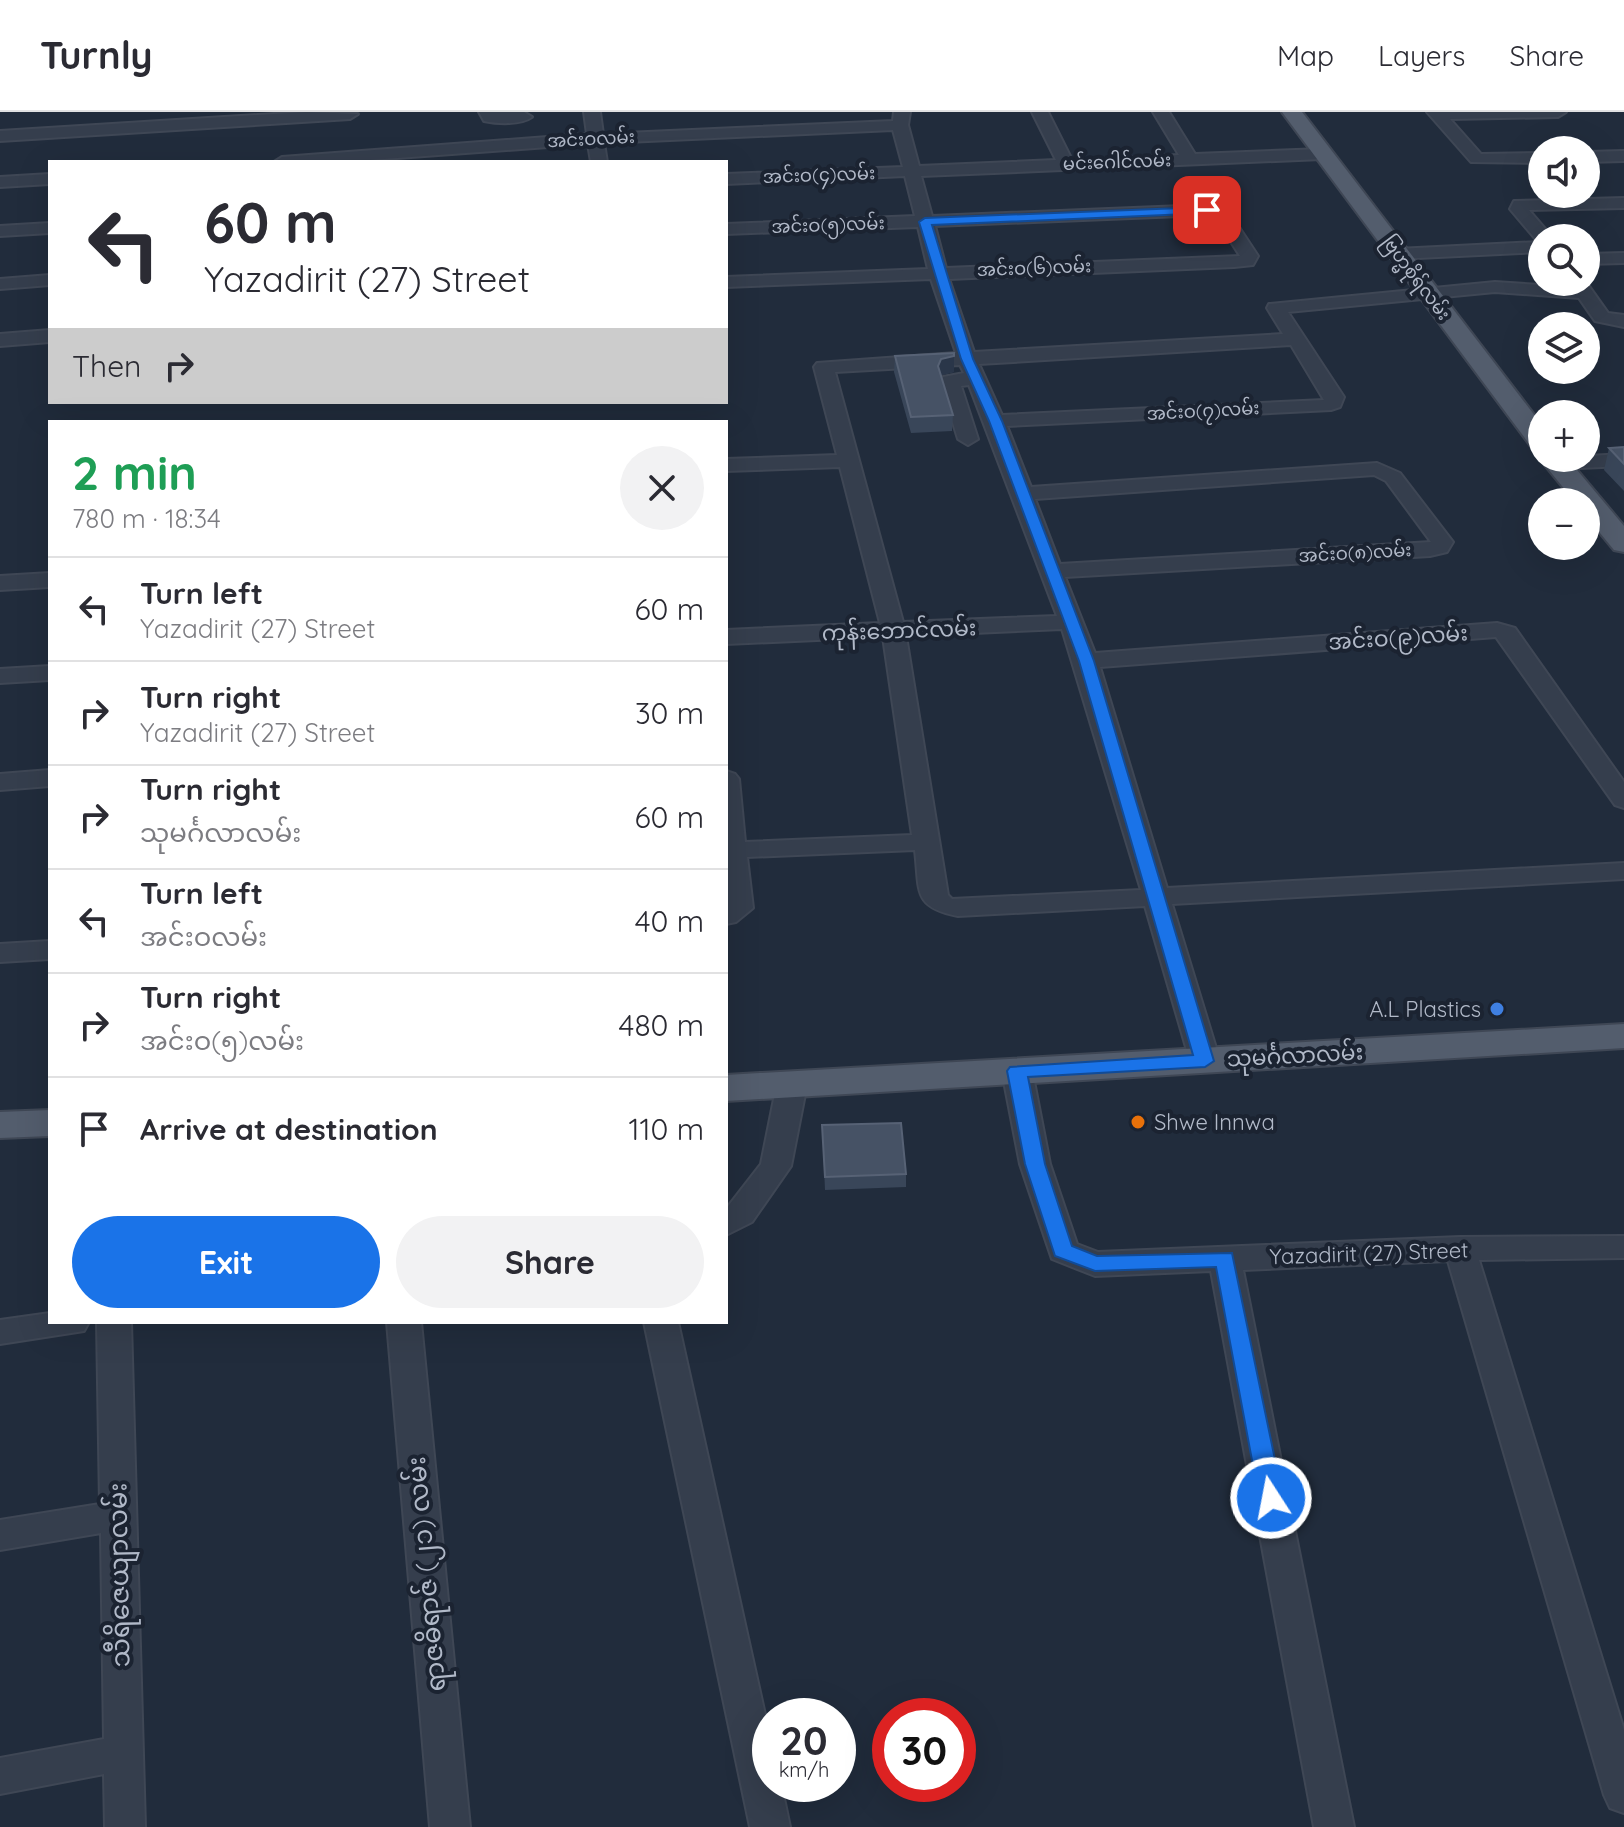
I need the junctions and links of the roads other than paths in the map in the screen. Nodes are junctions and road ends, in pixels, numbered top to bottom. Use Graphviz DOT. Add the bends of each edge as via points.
graph roads {
  1 [pos="487,112"];
  2 [pos="592,112"];
  3 [pos="1040,112"];
  4 [pos="1161,112"];
  5 [pos="1292,112"];
  6 [pos="1558,112"];
  7 [pos="1436,113"];
  8 [pos="524,117"];
  9 [pos="901,119"];
  10 [pos="115,120"];
  11 [pos="354,130"];
  12 [pos="0,136"];
  13 [pos="596,139"];
  14 [pos="1322,154"];
  15 [pos="1624,156"];
  16 [pos="422,157"];
  17 [pos="1600,157"];
  18 [pos="1528,158"];
  19 [pos="1190,159"];
  20 [pos="286,160"];
  21 [pos="599,160"];
  22 [pos="1067,165"];
  23 [pos="912,171"];
  24 [pos="48,179"];
  25 [pos="728,179"];
  26 [pos="0,182"];
  27 [pos="1624,203"];
  28 [pos="925,222"];
  29 [pos="1532,224"];
  30 [pos="48,228"];
  31 [pos="728,229"];
  32 [pos="0,231"];
  33 [pos="1528,248"];
  34 [pos="1397,254"];
  35 [pos="1624,258"];
  36 [pos="1600,259"];
  37 [pos="1247,261"];
  38 [pos="938,272"];
  39 [pos="48,280"];
  40 [pos="728,282"];
  41 [pos="0,284"];
  42 [pos="1528,287"];
  43 [pos="1429,295"];
  44 [pos="1587,296"];
  45 [pos="1624,321"];
  46 [pos="48,336"];
  47 [pos="1294,339"];
  48 [pos="0,340"];
  49 [pos="971,368"];
  50 [pos="959,409"];
  51 [pos="992,414"];
  52 [pos="1528,425"];
  53 [pos="968,439"];
  54 [pos="1600,458"];
  55 [pos="1624,460"];
  56 [pos="846,461"];
  57 [pos="728,465"];
  58 [pos="1566,472"];
  59 [pos="1023,494"];
  60 [pos="1620,533"];
  61 [pos="1052,571"];
  62 [pos="48,580"];
  63 [pos="0,583"];
  64 [pos="1072,622"];
  65 [pos="894,631"];
  66 [pos="728,637"];
  67 [pos="1086,661"];
  68 [pos="48,673"];
  69 [pos="0,676"];
  70 [pos="48,778"];
  71 [pos="0,782"];
  72 [pos="1624,800"];
  73 [pos="728,807"];
  74 [pos="925,842"];
  75 [pos="731,850"];
  76 [pos="1624,871"];
  77 [pos="1155,899"];
  78 [pos="728,915"];
  79 [pos="48,949"];
  80 [pos="0,953"];
  81 [pos="1624,1036"];
  82 [pos="1205,1061"];
  83 [pos="1017,1071"];
  84 [pos="792,1084"];
  85 [pos="728,1088"];
  86 [pos="48,1123"];
  87 [pos="0,1125"];
  88 [pos="728,1223"];
  89 [pos="1624,1247"];
  90 [pos="1460,1249"];
  91 [pos="1225,1259"];
  92 [pos="58,1324"];
  93 [pos="114,1324"];
  94 [pos="404,1324"];
  95 [pos="661,1324"];
  96 [pos="0,1332"];
  97 [pos="118,1516"];
  98 [pos="0,1535"];
  99 [pos="123,1753"];
  100 [pos="0,1776"];
  101 [pos="1624,1795"];
  102 [pos="125,1827"];
  103 [pos="450,1827"];
  104 [pos="770,1827"];
  105 [pos="1334,1827"];
  1 -- 8 [label="street" via="490,118"];
  2 -- 13 [label="street"];
  3 -- 22 [label="street"];
  4 -- 19 [label="street"];
  5 -- 14 [label="main road, ဗြဟ္မစိုရ်လမ်း"];
  6 -- 7 [label="street"];
  7 -- 18 [label="street" via="1477,159"];
  9 -- 13 [label="street, အင်းဝလမ်း"];
  9 -- 23 [label="street, အင်းဝလမ်း"];
  10 -- 11 [label="street"];
  10 -- 12 [label="street"];
  11 -- 16 [label="street, အင်းဝလမ်း"];
  11 -- 20 [label="street, အင်းဝလမ်း"];
  13 -- 16 [label="street, အင်းဝလမ်း"];
  13 -- 21 [label="street"];
  14 -- 19 [label="street, မင်းဂေါင်လမ်း"];
  14 -- 34 [label="main road, ဗြဟ္မစိုရ်လမ်း"];
  15 -- 17 [label="street"];
  19 -- 22 [label="street, မင်းဂေါင်လမ်း"];
  22 -- 23 [label="street, မင်းဂေါင်လမ်း"];
  23 -- 25 [label="street, အင်းဝ(၄)လမ်း"];
  23 -- 28 [label="street, အင်းဝလမ်း"];
  24 -- 26 [label="street"];
  27 -- 29 [label="street" via="1520,205"];
  28 -- 31 [label="street, အင်းဝ(၅)လမ်း"];
  28 -- 37 [label="street, အင်းဝ(၅)လမ်း" via="1218,212 1249,256"];
  28 -- 38 [label="street, အင်းဝလမ်း"];
  30 -- 32 [label="street"];
  33 -- 34 [label="street"];
  34 -- 43 [label="main road, ဗြဟ္မစိုရ်လမ်း"];
  35 -- 36 [label="street"];
  37 -- 38 [label="street, အင်းဝ(၆)လမ်း"];
  38 -- 40 [label="street, အင်းဝ(၆)လမ်း"];
  38 -- 49 [label="street, အင်းဝလမ်း"];
  39 -- 41 [label="street"];
  42 -- 43 [label="street"];
  43 -- 47 [label="street, အင်းဝ(၇)လမ်း" via="1276,308"];
  43 -- 52 [label="main road, ဗြဟ္မစိုရ်လမ်း"];
  44 -- 45 [label="street" via="1602,317"];
  46 -- 48 [label="street"];
  47 -- 49 [label="street"];
  47 -- 51 [label="street, အင်းဝ(၇)လမ်း" via="1333,403"];
  49 -- 50 [label="street" via="950,381"];
  49 -- 51 [label="street, အင်းဝလမ်း"];
  49 -- 56 [label="street" via="824,367"];
  50 -- 51 [label="street"];
  50 -- 53 [label="street"];
  51 -- 59 [label="street, အင်းဝလမ်း"];
  54 -- 55 [label="street"];
  56 -- 57 [label="street"];
  56 -- 65 [label="street"];
  58 -- 60 [label="main road, ဗြဟ္မစိုရ်လမ်း"];
  59 -- 61 [label="street, အင်းဝလမ်း"];
  59 -- 61 [label="street, အင်းဝ(၈)လမ်း" via="1377,469 1393,477 1442,542 1430,549"];
  61 -- 64 [label="street, အင်းဝလမ်း"];
  62 -- 63 [label="street"];
  64 -- 65 [label="street, ကုန်းဘောင်လမ်း"];
  64 -- 67 [label="street, အင်းဝလမ်း"];
  65 -- 66 [label="street, ကုန်းဘောင်လမ်း"];
  65 -- 74 [label="street"];
  67 -- 72 [label="street, အင်းဝ(၉)လမ်း" via="1497,630 1507,633"];
  67 -- 77 [label="street, အင်းဝလမ်း"];
  68 -- 69 [label="street"];
  70 -- 71 [label="street"];
  73 -- 75 [label="street"];
  74 -- 75 [label="street"];
  74 -- 77 [label="street" via="935,898 943,905"];
  75 -- 78 [label="street" via="739,908"];
  76 -- 77 [label="street"];
  77 -- 82 [label="street, အင်းဝလမ်း"];
  79 -- 80 [label="street"];
  81 -- 82 [label="main road, သုမင်္ဂလာလမ်း"];
  82 -- 83 [label="main road, သုမင်္ဂလာလမ်း"];
  83 -- 84 [label="main road, သုမင်္ဂလာလမ်း"];
  83 -- 91 [label="street, Yazadirit (27) Street" via="1035,1164 1063,1251 1095,1264"];
  84 -- 85 [label="main road, သုမင်္ဂလာလမ်း"];
  84 -- 88 [label="street" via="776,1166 741,1214"];
  86 -- 87 [label="main road"];
  89 -- 90 [label="street, Yazadirit (27) Street"];
  90 -- 91 [label="street, Yazadirit (27) Street"];
  90 -- 101 [label="street"];
  91 -- 105 [label="street"];
  92 -- 96 [label="street"];
  93 -- 97 [label="street, သီရိဇေယျာလမ်း"];
  94 -- 103 [label="street, ရာဇဓိရာဇ် (၂၁) လမ်း"];
  95 -- 104 [label="street"];
  97 -- 98 [label="street"];
  97 -- 99 [label="street, သီရိဇေယျာလမ်း"];
  99 -- 100 [label="street"];
  99 -- 102 [label="street, သီရိဇေယျာလမ်း"];
}
